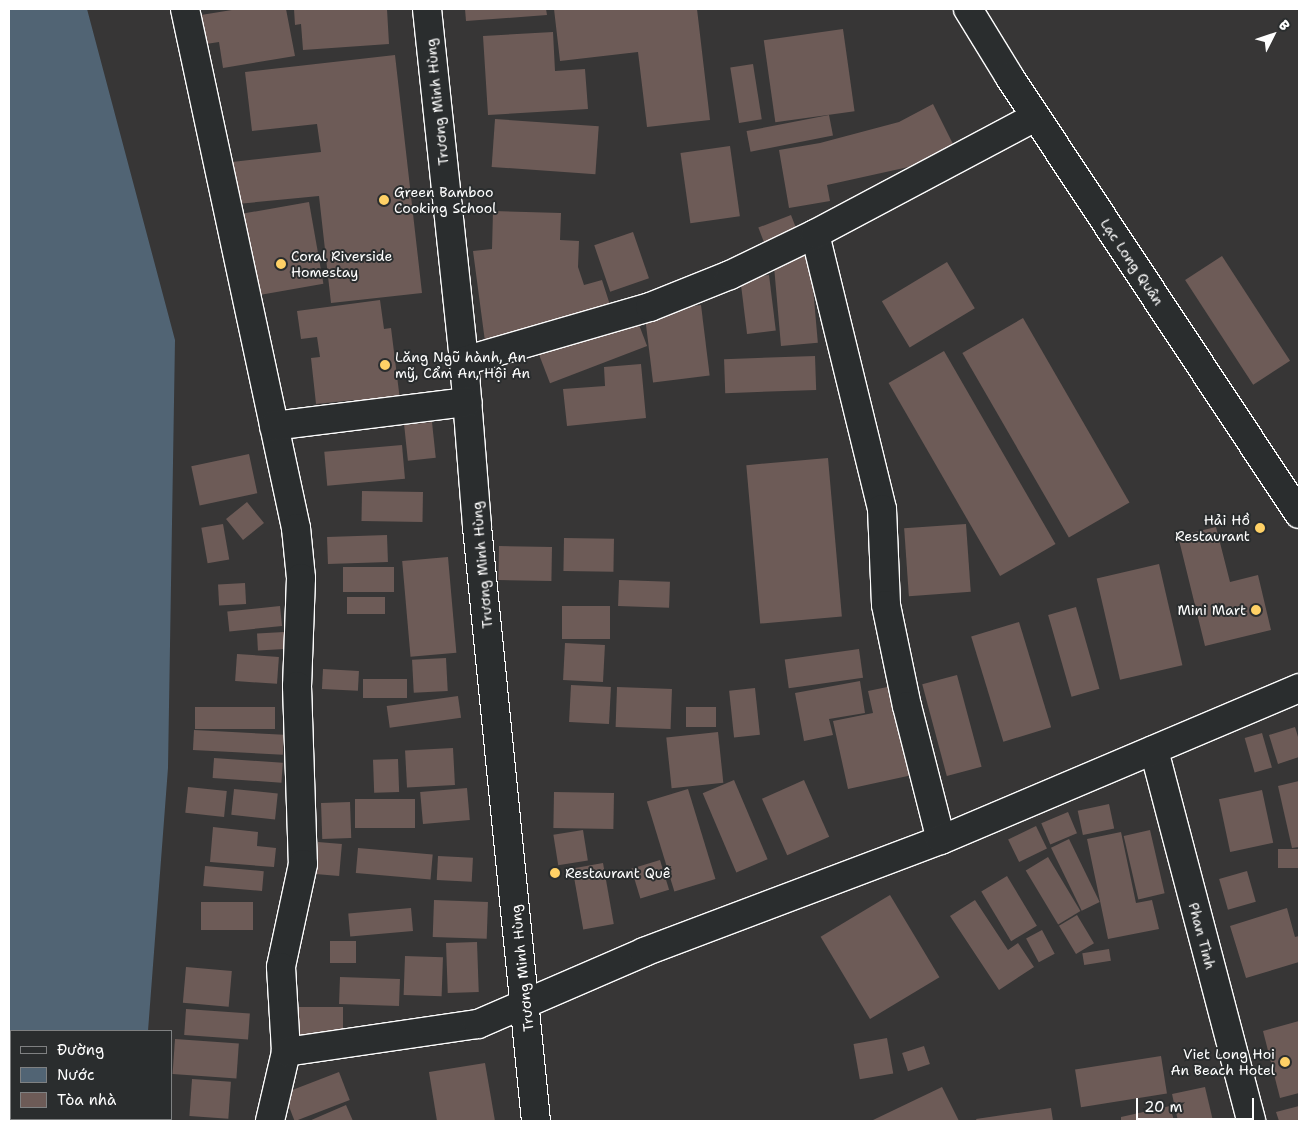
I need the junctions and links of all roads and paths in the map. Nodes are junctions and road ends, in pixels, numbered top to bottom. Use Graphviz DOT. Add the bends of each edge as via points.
graph roads {
  1 [pos="185,9"];
  2 [pos="427,9"];
  3 [pos="968,9"];
  4 [pos="1035,117"];
  5 [pos="815,234"];
  6 [pos="464,361"];
  7 [pos="468,402"];
  8 [pos="274,426"];
  9 [pos="1299,514"];
  10 [pos="1299,688"];
  11 [pos="1154,750"];
  12 [pos="941,840"];
  13 [pos="526,1002"];
  14 [pos="286,1052"];
  15 [pos="270,1121"];
  16 [pos="536,1121"];
  17 [pos="1251,1121"];
  1 -- 8 [label="street"];
  2 -- 6 [label="street, Trương Minh Hùng"];
  3 -- 4 [label="street, Lạc Long Quân"];
  4 -- 5 [label="street"];
  4 -- 9 [label="street, Lạc Long Quân"];
  5 -- 6 [label="street" via="730,275 650,306"];
  5 -- 12 [label="street" via="882,509 886,605 907,706"];
  6 -- 7 [label="street, Trương Minh Hùng"];
  7 -- 8 [label="street"];
  7 -- 13 [label="street, Trương Minh Hùng"];
  8 -- 14 [label="street" via="296,528 300,578 297,686 304,864 281,967"];
  10 -- 11 [label="street"];
  11 -- 12 [label="street"];
  11 -- 17 [label="street, Phan Tình"];
  12 -- 13 [label="street" via="644,952"];
  13 -- 14 [label="street" via="478,1024"];
  13 -- 16 [label="street, Trương Minh Hùng"];
  14 -- 15 [label="street"];
}
